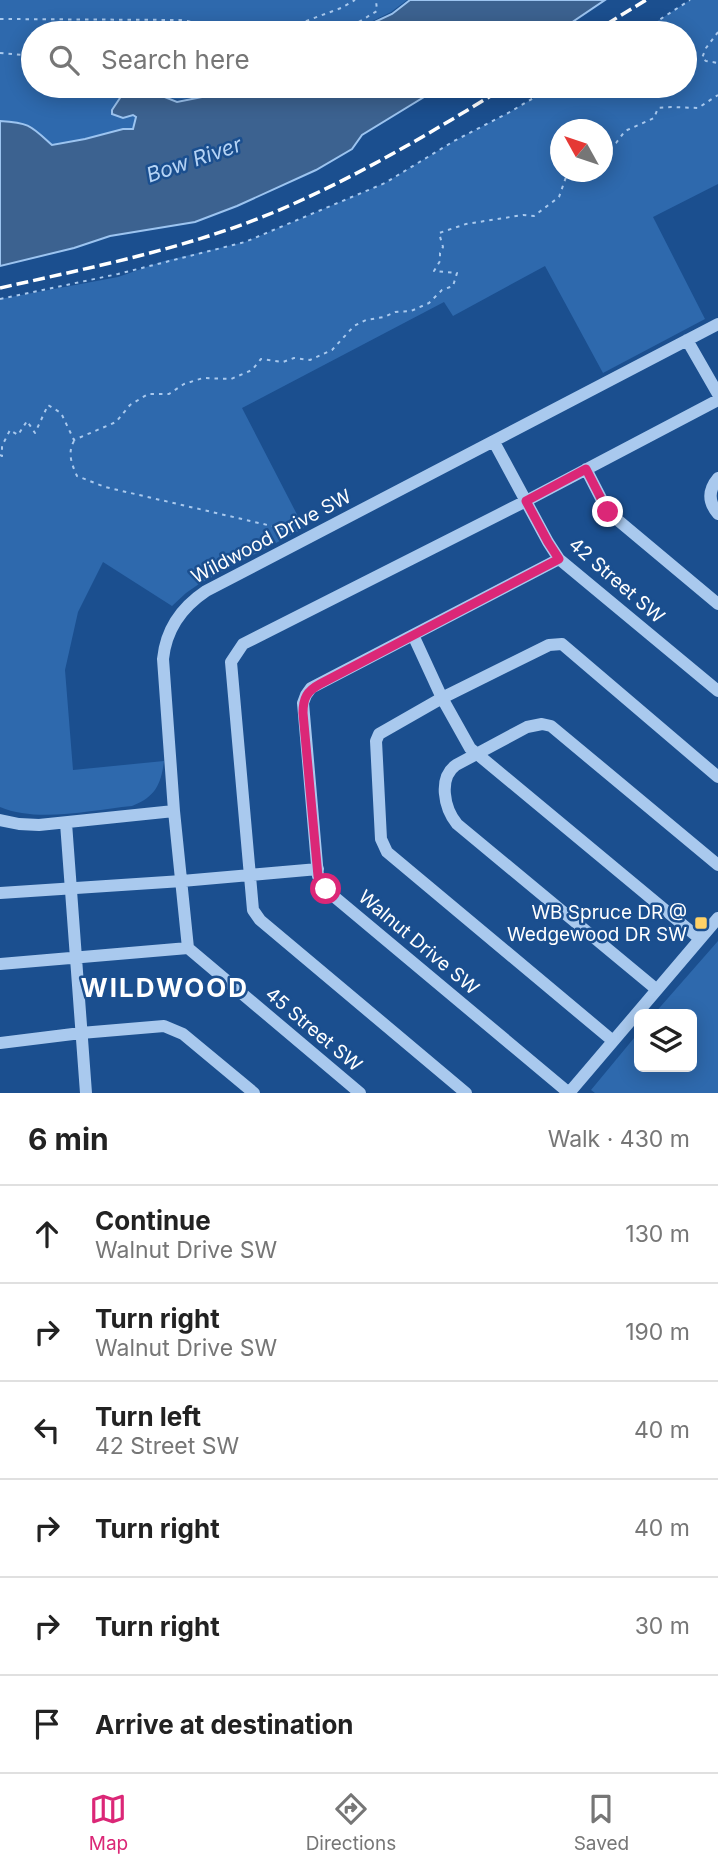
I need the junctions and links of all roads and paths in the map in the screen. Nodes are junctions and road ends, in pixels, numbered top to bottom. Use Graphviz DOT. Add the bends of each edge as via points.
graph roads {
  1 [pos="355,0"];
  2 [pos="376,0"];
  3 [pos="690,0"];
  4 [pos="0,19"];
  5 [pos="186,21"];
  6 [pos="306,21"];
  7 [pos="361,21"];
  8 [pos="658,21"];
  9 [pos="718,32"];
  10 [pos="0,53"];
  11 [pos="21,55"];
  12 [pos="718,63"];
  13 [pos="718,96"];
  14 [pos="534,98"];
  15 [pos="613,145"];
  16 [pos="564,182"];
  17 [pos="0,299"];
  18 [pos="718,324"];
  19 [pos="687,340"];
  20 [pos="718,394"];
  21 [pos="718,400"];
  22 [pos="74,440"];
  23 [pos="494,442"];
  24 [pos="0,455"];
  25 [pos="586,469"];
  26 [pos="718,478"];
  27 [pos="526,501"];
  28 [pos="718,514"];
  29 [pos="299,533"];
  30 [pos="559,559"];
  31 [pos="718,604"];
  32 [pos="414,635"];
  33 [pos="718,691"];
  34 [pos="442,698"];
  35 [pos="476,754"];
  36 [pos="718,777"];
  37 [pos="174,811"];
  38 [pos="0,820"];
  39 [pos="66,823"];
  40 [pos="718,865"];
  41 [pos="318,869"];
  42 [pos="250,875"];
  43 [pos="182,881"];
  44 [pos="70,889"];
  45 [pos="0,893"];
  46 [pos="718,918"];
  47 [pos="700,939"];
  48 [pos="188,948"];
  49 [pos="76,958"];
  50 [pos="0,964"];
  51 [pos="656,989"];
  52 [pos="81,1032"];
  53 [pos="613,1041"];
  54 [pos="0,1043"];
  55 [pos="86,1093"];
  56 [pos="254,1093"];
  57 [pos="360,1093"];
  58 [pos="466,1093"];
  59 [pos="569,1093"];
  1 -- 6 [label="path"];
  2 -- 7 [label="path" via="377,11"];
  3 -- 8 [label="path"];
  4 -- 5 [label="path"];
  9 -- 12 [label="path" via="702,58"];
  10 -- 11 [label="path"];
  13 -- 15 [label="path" via="698,108 658,108 654,118 625,131"];
  14 -- 17 [label="path" via="385,183 245,242"];
  16 -- 22 [label="path" via="559,197 534,216 466,224 439,233 443,247 434,271 457,273 453,286 429,303 366,320 331,350 310,360 261,359 252,370 231,379 203,378 169,394 148,394 130,405 116,422"];
  18 -- 19 [label="street, Wildwood Drive SW"];
  19 -- 20 [label="street"];
  19 -- 23 [label="street, Wildwood Drive SW"];
  21 -- 25 [label="street"];
  22 -- 24 [label="path" via="61,413 48,405 35,433 27,421 18,435 10,430"];
  22 -- 29 [label="path" via="70,448 77,476"];
  23 -- 27 [label="street, 42 Street SW"];
  23 -- 37 [label="street, Wildwood Drive SW" via="190,601 168,634 163,659"];
  25 -- 27 [label="street"];
  25 -- 31 [label="street" via="608,512"];
  26 -- 28 [label="street" via="710,499"];
  27 -- 30 [label="street, 42 Street SW"];
  27 -- 42 [label="street" via="243,644 231,662"];
  30 -- 32 [label="street, Walnut Drive SW"];
  30 -- 33 [label="street, 42 Street SW"];
  32 -- 34 [label="street"];
  32 -- 41 [label="street, Walnut Drive SW" via="306,695 303,713"];
  34 -- 35 [label="street"];
  34 -- 36 [label="street" via="549,645 562,644"];
  34 -- 53 [label="street" via="379,734 376,741 384,846"];
  35 -- 40 [label="street" via="534,725 551,726"];
  35 -- 47 [label="street"];
  35 -- 51 [label="street" via="452,768 446,780 453,818"];
  37 -- 39 [label="street"];
  37 -- 43 [label="street"];
  38 -- 39 [label="street"];
  39 -- 44 [label="street"];
  41 -- 42 [label="street"];
  41 -- 59 [label="street, Walnut Drive SW" via="331,894"];
  42 -- 43 [label="street"];
  42 -- 58 [label="street" via="253,910 260,920"];
  43 -- 44 [label="street"];
  43 -- 48 [label="street"];
  44 -- 45 [label="street"];
  44 -- 49 [label="street"];
  46 -- 47 [label="street"];
  47 -- 51 [label="street"];
  48 -- 49 [label="street"];
  48 -- 57 [label="street, 45 Street SW"];
  49 -- 50 [label="street"];
  49 -- 52 [label="street"];
  51 -- 53 [label="street"];
  52 -- 54 [label="street"];
  52 -- 55 [label="street"];
  52 -- 56 [label="street" via="164,1026 183,1034"];
  53 -- 59 [label="street"];
}
